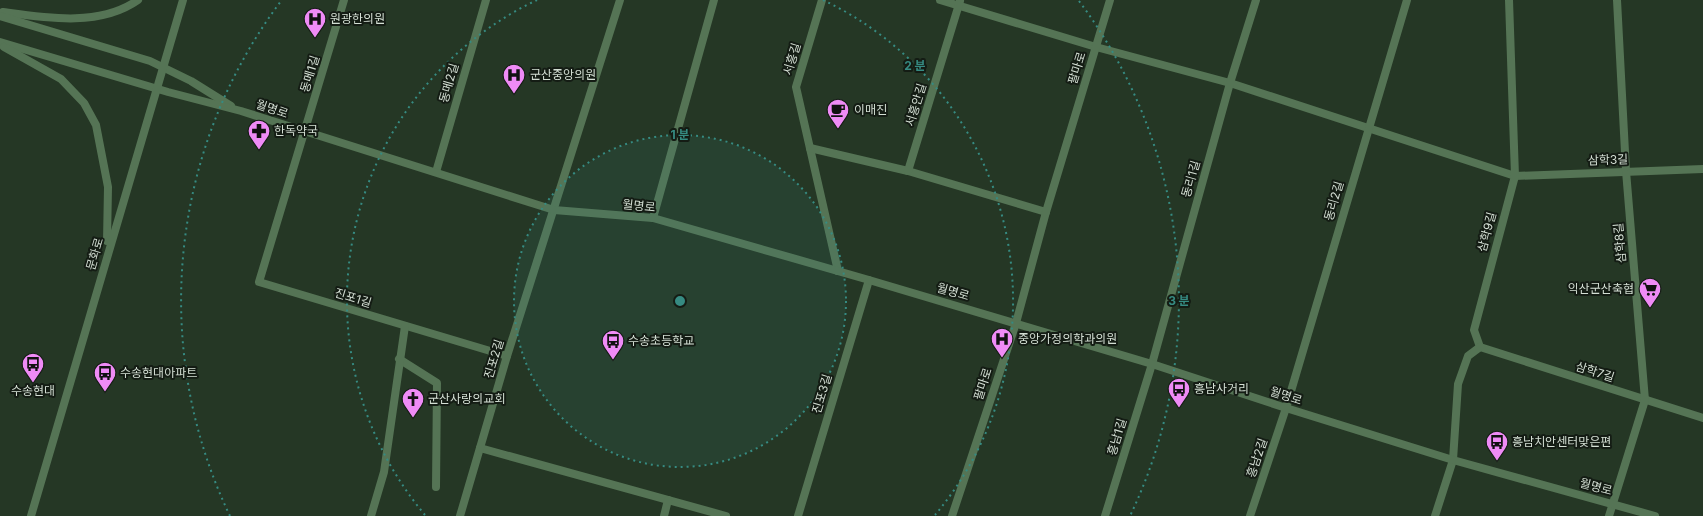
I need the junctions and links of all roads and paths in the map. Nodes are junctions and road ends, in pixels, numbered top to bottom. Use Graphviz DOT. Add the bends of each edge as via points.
graph roads {
  1 [pos="138,0"];
  2 [pos="183,0"];
  3 [pos="344,0"];
  4 [pos="486,0"];
  5 [pos="620,0"];
  6 [pos="714,0"];
  7 [pos="822,0"];
  8 [pos="940,0"];
  9 [pos="1110,0"];
  10 [pos="1256,0"];
  11 [pos="1407,0"];
  12 [pos="1509,0"];
  13 [pos="1617,0"];
  14 [pos="959,2"];
  15 [pos="0,12"];
  16 [pos="0,16"];
  17 [pos="0,44"];
  18 [pos="1096,47"];
  19 [pos="163,67"];
  20 [pos="1230,83"];
  21 [pos="157,88"];
  22 [pos="240,111"];
  23 [pos="1368,129"];
  24 [pos="305,133"];
  25 [pos="810,148"];
  26 [pos="1703,169"];
  27 [pos="908,171"];
  28 [pos="1626,171"];
  29 [pos="436,172"];
  30 [pos="1515,176"];
  31 [pos="554,210"];
  32 [pos="1046,212"];
  33 [pos="653,218"];
  34 [pos="105,263"];
  35 [pos="838,271"];
  36 [pos="869,280"];
  37 [pos="1016,323"];
  38 [pos="405,326"];
  39 [pos="1480,347"];
  40 [pos="507,356"];
  41 [pos="399,359"];
  42 [pos="1152,364"];
  43 [pos="1645,400"];
  44 [pos="1286,408"];
  45 [pos="1703,418"];
  46 [pos="480,448"];
  47 [pos="1453,460"];
  48 [pos="436,487"];
  49 [pos="668,500"];
  50 [pos="1613,504"];
  51 [pos="31,516"];
  52 [pos="371,516"];
  53 [pos="460,516"];
  54 [pos="664,516"];
  55 [pos="726,516"];
  56 [pos="798,516"];
  57 [pos="952,516"];
  58 [pos="1105,516"];
  59 [pos="1250,516"];
  60 [pos="1435,516"];
  61 [pos="1609,516"];
  62 [pos="1656,516"];
  1 -- 15 [label="street" via="107,14 80,17 57,19"];
  2 -- 19 [label="street, 문화로"];
  3 -- 24 [label="street, 동메1길"];
  4 -- 29 [label="street, 동메2길"];
  5 -- 31 [label="street, 진포2길"];
  6 -- 33 [label="street"];
  7 -- 25 [label="street, 서흥길" via="796,87"];
  8 -- 14 [label="street"];
  9 -- 18 [label="street, 팔마로"];
  10 -- 20 [label="street, 동리1길"];
  11 -- 23 [label="street, 동리2길"];
  12 -- 30 [label="street, 삼학9길"];
  13 -- 28 [label="street, 삼학8길"];
  14 -- 18 [label="street"];
  14 -- 27 [label="street, 서흥안길"];
  16 -- 19 [label="street, 월명로"];
  17 -- 21 [label="street, 월명로"];
  17 -- 34 [label="street" via="61,79 84,102 96,125 108,187 109,227"];
  18 -- 20 [label="street"];
  18 -- 32 [label="street, 팔마로"];
  19 -- 21 [label="street, 문화로"];
  19 -- 22 [label="street, 월명로"];
  20 -- 23 [label="street"];
  20 -- 42 [label="street, 동리1길"];
  21 -- 22 [label="street, 월명로"];
  21 -- 34 [label="street, 문화로"];
  22 -- 24 [label="street, 월명로"];
  23 -- 30 [label="street"];
  23 -- 44 [label="street, 동리2길"];
  24 -- 29 [label="street, 월명로"];
  24 -- 38 [label="street, 진포1길" via="259,282"];
  25 -- 27 [label="street"];
  25 -- 35 [label="street, 서흥길"];
  26 -- 28 [label="street, 삼학3길"];
  27 -- 32 [label="street"];
  28 -- 30 [label="street, 삼학3길"];
  28 -- 43 [label="street, 삼학8길"];
  29 -- 31 [label="street, 월명로"];
  30 -- 39 [label="street, 삼학9길" via="1474,330"];
  31 -- 33 [label="street, 월명로"];
  31 -- 40 [label="street, 진포2길"];
  32 -- 37 [label="street, 팔마로"];
  33 -- 35 [label="street, 월명로"];
  34 -- 51 [label="street, 문화로"];
  35 -- 36 [label="street, 월명로"];
  36 -- 37 [label="street, 월명로"];
  36 -- 56 [label="street, 진포3길"];
  37 -- 42 [label="street, 월명로"];
  37 -- 57 [label="street, 팔마로"];
  38 -- 40 [label="street"];
  38 -- 41 [label="street"];
  39 -- 43 [label="street, 삼학7길"];
  39 -- 47 [label="street" via="1468,356 1458,384"];
  40 -- 46 [label="street, 진포2길"];
  41 -- 48 [label="street" via="437,383"];
  41 -- 52 [label="street" via="384,472"];
  42 -- 44 [label="street, 월명로"];
  42 -- 58 [label="street, 흥남1길"];
  43 -- 45 [label="street, 삼학7길"];
  43 -- 50 [label="street, 삼학8길"];
  44 -- 47 [label="street, 월명로"];
  44 -- 59 [label="street, 흥남2길"];
  46 -- 49 [label="street"];
  46 -- 53 [label="street, 진포2길"];
  47 -- 50 [label="street, 월명로"];
  47 -- 60 [label="street"];
  49 -- 54 [label="street"];
  49 -- 55 [label="street"];
  50 -- 61 [label="street, 삼학8길"];
  50 -- 62 [label="street, 월명로"];
}
